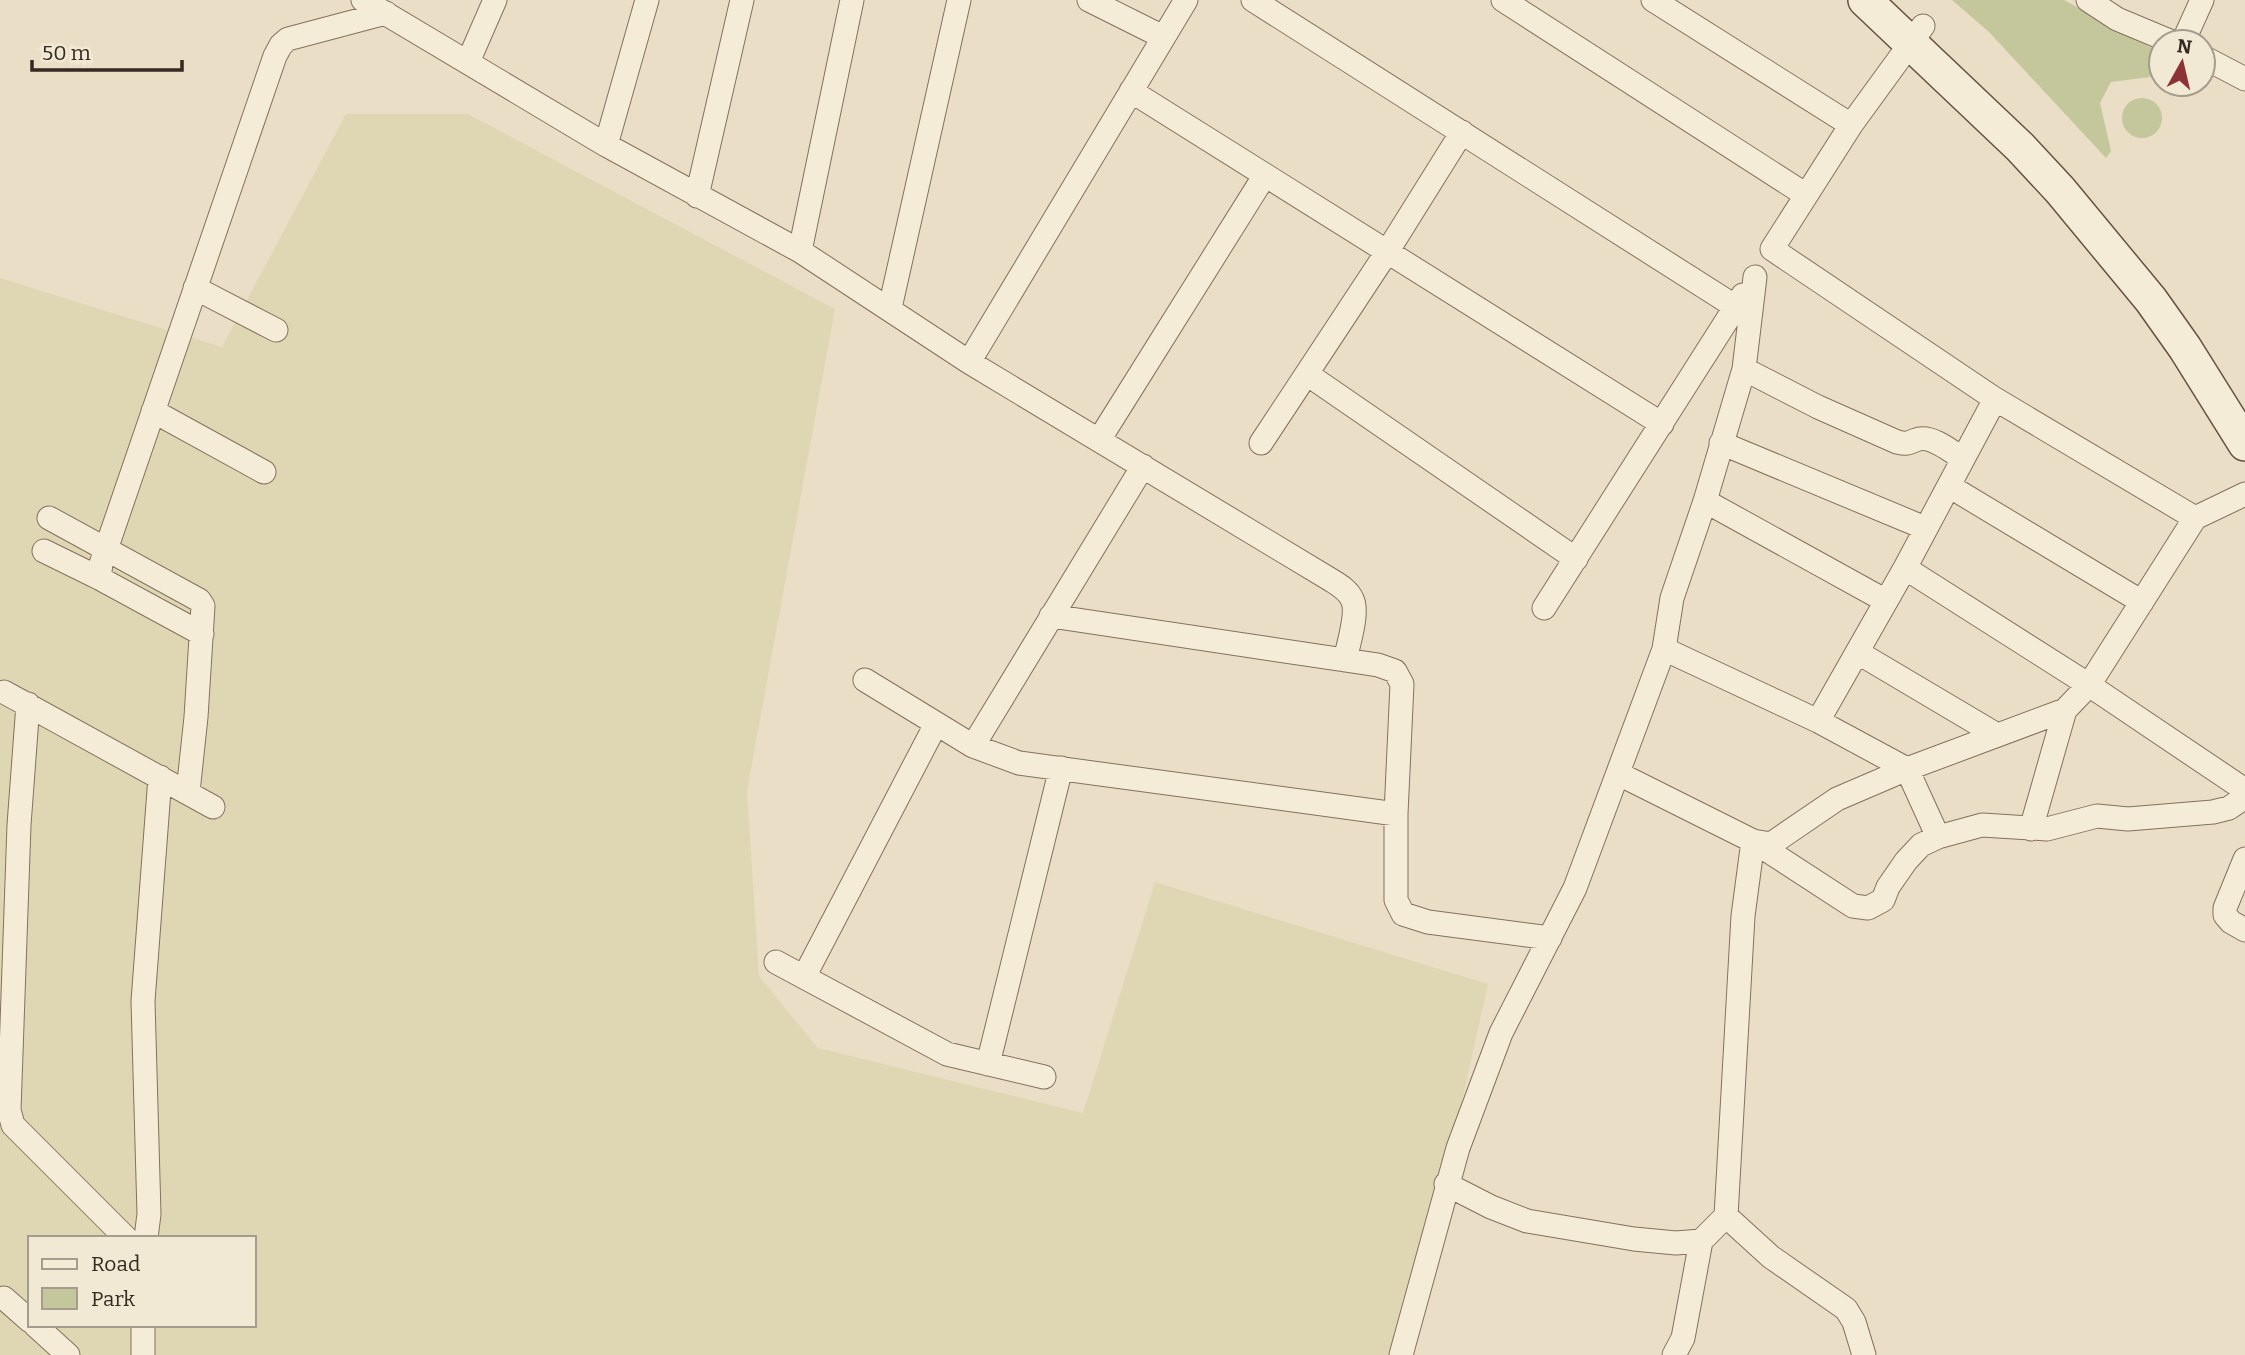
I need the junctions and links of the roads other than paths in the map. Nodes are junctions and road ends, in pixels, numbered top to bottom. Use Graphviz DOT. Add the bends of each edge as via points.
graph roads {
  1 [pos="363,0"];
  2 [pos="495,0"];
  3 [pos="647,0"];
  4 [pos="741,0"];
  5 [pos="852,0"];
  6 [pos="959,0"];
  7 [pos="1089,0"];
  8 [pos="1186,0"];
  9 [pos="1254,0"];
  10 [pos="1503,0"];
  11 [pos="1653,0"];
  12 [pos="1865,0"];
  13 [pos="1895,0"];
  14 [pos="2088,0"];
  15 [pos="2202,0"];
  16 [pos="386,13"];
  17 [pos="2189,28"];
  18 [pos="2147,31"];
  19 [pos="1917,34"];
  20 [pos="1163,37"];
  21 [pos="468,62"];
  22 [pos="2217,64"];
  23 [pos="2245,79"];
  24 [pos="1130,91"];
  25 [pos="1851,125"];
  26 [pos="1462,132"];
  27 [pos="606,145"];
  28 [pos="1265,175"];
  29 [pos="1807,195"];
  30 [pos="697,196"];
  31 [pos="1772,249"];
  32 [pos="800,251"];
  33 [pos="1387,252"];
  34 [pos="1755,277"];
  35 [pos="195,288"];
  36 [pos="1736,307"];
  37 [pos="890,308"];
  38 [pos="276,330"];
  39 [pos="969,362"];
  40 [pos="1744,369"];
  41 [pos="1307,374"];
  42 [pos="1994,399"];
  43 [pos="2245,410"];
  44 [pos="153,411"];
  45 [pos="1662,424"];
  46 [pos="1099,440"];
  47 [pos="1261,443"];
  48 [pos="1721,443"];
  49 [pos="2245,444"];
  50 [pos="1963,459"];
  51 [pos="1143,466"];
  52 [pos="264,472"];
  53 [pos="1948,485"];
  54 [pos="2245,494"];
  55 [pos="1705,501"];
  56 [pos="49,518"];
  57 [pos="2194,518"];
  58 [pos="1926,528"];
  59 [pos="106,547"];
  60 [pos="44,551"];
  61 [pos="1576,559"];
  62 [pos="1905,568"];
  63 [pos="99,578"];
  64 [pos="1886,601"];
  65 [pos="2142,601"];
  66 [pos="1544,608"];
  67 [pos="1051,616"];
  68 [pos="202,634"];
  69 [pos="1664,649"];
  70 [pos="1857,652"];
  71 [pos="1345,660"];
  72 [pos="865,680"];
  73 [pos="2089,685"];
  74 [pos="4,692"];
  75 [pos="28,704"];
  76 [pos="2065,710"];
  77 [pos="1818,720"];
  78 [pos="936,724"];
  79 [pos="1997,735"];
  80 [pos="973,746"];
  81 [pos="1061,768"];
  82 [pos="1907,769"];
  83 [pos="1619,774"];
  84 [pos="160,777"];
  85 [pos="2245,790"];
  86 [pos="188,792"];
  87 [pos="2245,797"];
  88 [pos="213,807"];
  89 [pos="1396,814"];
  90 [pos="2031,829"];
  91 [pos="1938,837"];
  92 [pos="1753,841"];
  93 [pos="2245,859"];
  94 [pos="2245,930"];
  95 [pos="1550,938"];
  96 [pos="776,962"];
  97 [pos="804,976"];
  98 [pos="988,1064"];
  99 [pos="1044,1077"];
  100 [pos="1447,1184"];
  101 [pos="1726,1216"];
  102 [pos="124,1236"];
  103 [pos="146,1236"];
  104 [pos="1701,1241"];
  105 [pos="4,1298"];
  106 [pos="28,1319"];
  107 [pos="36,1327"];
  108 [pos="144,1327"];
  109 [pos="68,1355"];
  110 [pos="143,1355"];
  111 [pos="1401,1355"];
  112 [pos="1674,1355"];
  113 [pos="1864,1355"];
  1 -- 16 [label="street"];
  2 -- 21 [label="street"];
  3 -- 27 [label="street"];
  4 -- 30 [label="street"];
  5 -- 32 [label="street"];
  6 -- 37 [label="street"];
  7 -- 20 [label="street"];
  8 -- 20 [label="street"];
  9 -- 26 [label="street"];
  10 -- 29 [label="street"];
  11 -- 25 [label="street"];
  12 -- 19 [label="main road"];
  13 -- 19 [label="main road"];
  14 -- 18 [label="street"];
  15 -- 17 [label="street"];
  16 -- 21 [label="street"];
  16 -- 35 [label="street" via="288,39 281,45"];
  19 -- 25 [label="street"];
  19 -- 43 [label="main road" via="2030,127 2075,173 2169,290"];
  19 -- 49 [label="main road" via="2060,190 2151,300"];
  20 -- 24 [label="street"];
  21 -- 27 [label="street"];
  22 -- 23 [label="street"];
  24 -- 28 [label="street"];
  24 -- 39 [label="street"];
  25 -- 29 [label="street"];
  26 -- 33 [label="street"];
  26 -- 36 [label="street"];
  27 -- 30 [label="street"];
  28 -- 33 [label="street"];
  28 -- 46 [label="street"];
  29 -- 31 [label="street"];
  30 -- 32 [label="street"];
  31 -- 34 [label="street"];
  31 -- 42 [label="street"];
  32 -- 37 [label="street"];
  33 -- 41 [label="street"];
  33 -- 45 [label="street"];
  34 -- 36 [label="street"];
  34 -- 40 [label="street"];
  35 -- 38 [label="street"];
  35 -- 44 [label="street"];
  36 -- 45 [label="street"];
  37 -- 39 [label="street"];
  39 -- 46 [label="street"];
  40 -- 48 [label="street"];
  40 -- 50 [label="street" via="1897,442 1927,439"];
  41 -- 47 [label="street"];
  41 -- 61 [label="street"];
  42 -- 50 [label="street"];
  42 -- 57 [label="street"];
  44 -- 52 [label="street"];
  44 -- 59 [label="street"];
  45 -- 61 [label="street"];
  46 -- 51 [label="street"];
  48 -- 55 [label="street"];
  48 -- 58 [label="street"];
  50 -- 53 [label="street"];
  51 -- 67 [label="street"];
  51 -- 71 [label="street" via="1346,590 1355,610"];
  53 -- 58 [label="street"];
  53 -- 65 [label="street"];
  54 -- 57 [label="street"];
  55 -- 64 [label="street"];
  55 -- 69 [label="street" via="1672,598"];
  56 -- 59 [label="street"];
  57 -- 65 [label="street"];
  58 -- 62 [label="street"];
  59 -- 63 [label="street"];
  59 -- 68 [label="street" via="199,600"];
  60 -- 63 [label="street"];
  61 -- 66 [label="street"];
  62 -- 64 [label="street"];
  62 -- 73 [label="street"];
  63 -- 68 [label="street"];
  64 -- 70 [label="street"];
  65 -- 73 [label="street"];
  67 -- 71 [label="street"];
  67 -- 80 [label="street"];
  68 -- 86 [label="street"];
  69 -- 77 [label="street"];
  69 -- 83 [label="street"];
  70 -- 77 [label="street"];
  70 -- 79 [label="street"];
  71 -- 89 [label="street" via="1395,671 1402,684"];
  72 -- 78 [label="street"];
  73 -- 76 [label="street"];
  73 -- 85 [label="street"];
  74 -- 75 [label="street"];
  75 -- 84 [label="street"];
  75 -- 102 [label="street" via="9,1110 13,1125"];
  76 -- 79 [label="street"];
  76 -- 90 [label="street"];
  77 -- 82 [label="street"];
  78 -- 80 [label="street"];
  78 -- 97 [label="street"];
  79 -- 82 [label="street"];
  80 -- 81 [label="street" via="1019,762"];
  81 -- 89 [label="street"];
  81 -- 98 [label="street"];
  82 -- 91 [label="street"];
  82 -- 92 [label="street" via="1837,799 1771,844"];
  83 -- 92 [label="street"];
  83 -- 95 [label="street" via="1575,888"];
  84 -- 86 [label="street"];
  84 -- 103 [label="street" via="143,1001"];
  86 -- 88 [label="street"];
  87 -- 90 [label="street" via="2213,812 2128,819 2097,816"];
  89 -- 95 [label="street" via="1396,900 1403,914 1428,922"];
  90 -- 91 [label="street" via="1982,825"];
  91 -- 92 [label="street" via="1921,845 1883,900 1868,908 1853,906"];
  92 -- 101 [label="street" via="1743,916"];
  93 -- 94 [label="street" via="2225,908 2231,922"];
  95 -- 100 [label="street" via="1501,1033"];
  96 -- 97 [label="street"];
  97 -- 98 [label="street" via="947,1054"];
  98 -- 99 [label="street"];
  100 -- 104 [label="street" via="1527,1221 1633,1239"];
  100 -- 111 [label="street"];
  101 -- 104 [label="street"];
  101 -- 113 [label="street" via="1770,1257 1846,1309"];
  104 -- 112 [label="street" via="1683,1338"];
  105 -- 106 [label="street"];
  107 -- 109 [label="street"];
  108 -- 110 [label="street"];
}
